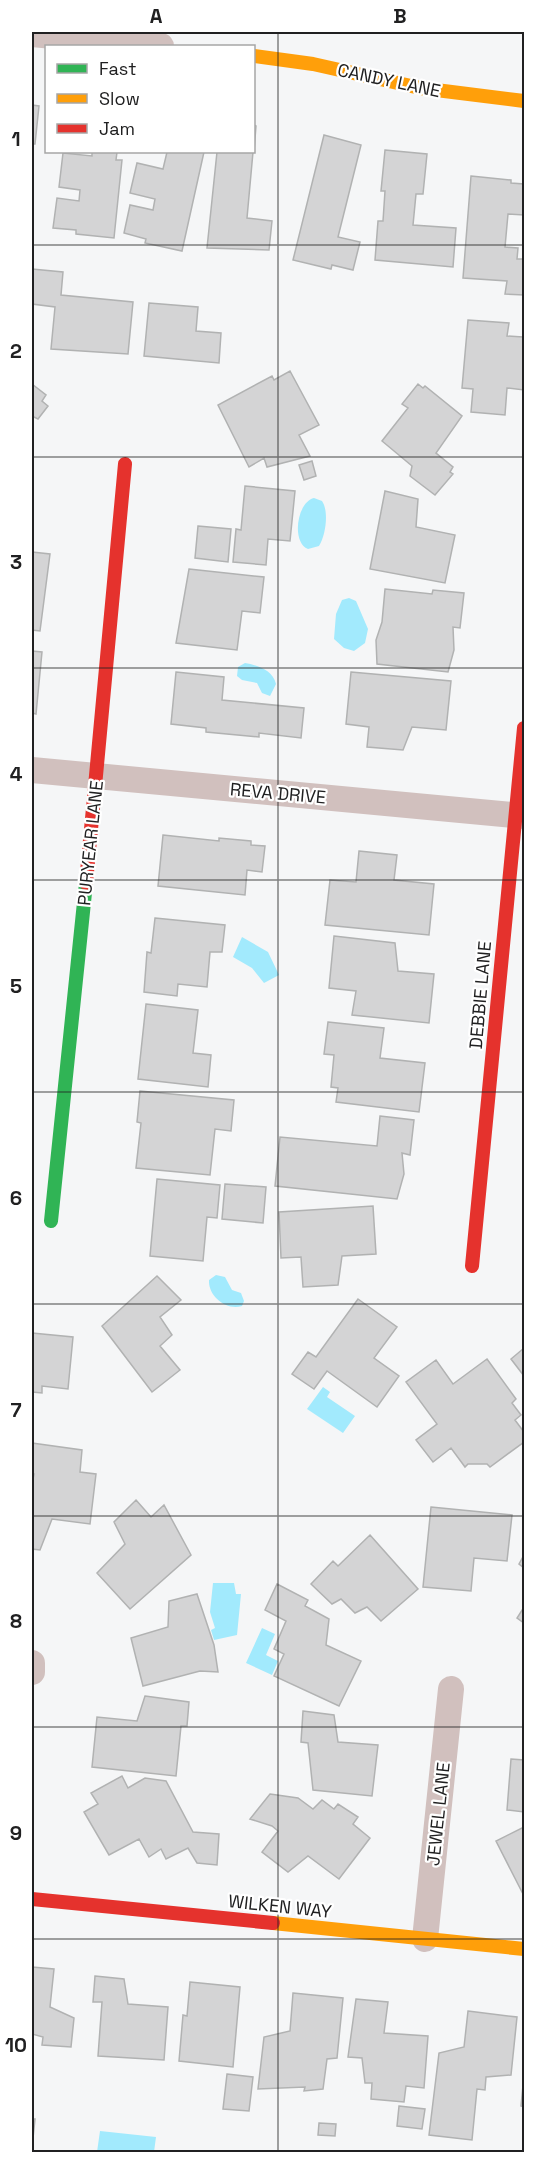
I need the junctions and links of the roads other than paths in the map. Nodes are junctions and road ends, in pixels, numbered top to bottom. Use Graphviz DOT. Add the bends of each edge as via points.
graph roads {
  1 [pos="32,34"];
  2 [pos="150,45"];
  3 [pos="255,56"];
  4 [pos="525,101"];
  5 [pos="125,464"];
  6 [pos="525,728"];
  7 [pos="32,770"];
  8 [pos="97,777"];
  9 [pos="520,816"];
  10 [pos="51,1221"];
  11 [pos="472,1266"];
  12 [pos="451,1689"];
  13 [pos="32,1899"];
  14 [pos="425,1939"];
  15 [pos="525,1949"];
  1 -- 2 [label="street"];
  3 -- 4 [label="street, CANDY LANE" via="313,64 442,92"];
  5 -- 8 [label="street, PURYEAR LANE"];
  6 -- 9 [label="street, DEBBIE LANE"];
  7 -- 8 [label="street, REVA DRIVE"];
  8 -- 9 [label="street, REVA DRIVE"];
  8 -- 10 [label="street, PURYEAR LANE"];
  9 -- 11 [label="street, DEBBIE LANE"];
  12 -- 14 [label="street, JEWEL LANE"];
  13 -- 14 [label="street, WILKEN WAY"];
  14 -- 15 [label="street, WILKEN WAY"];
}
